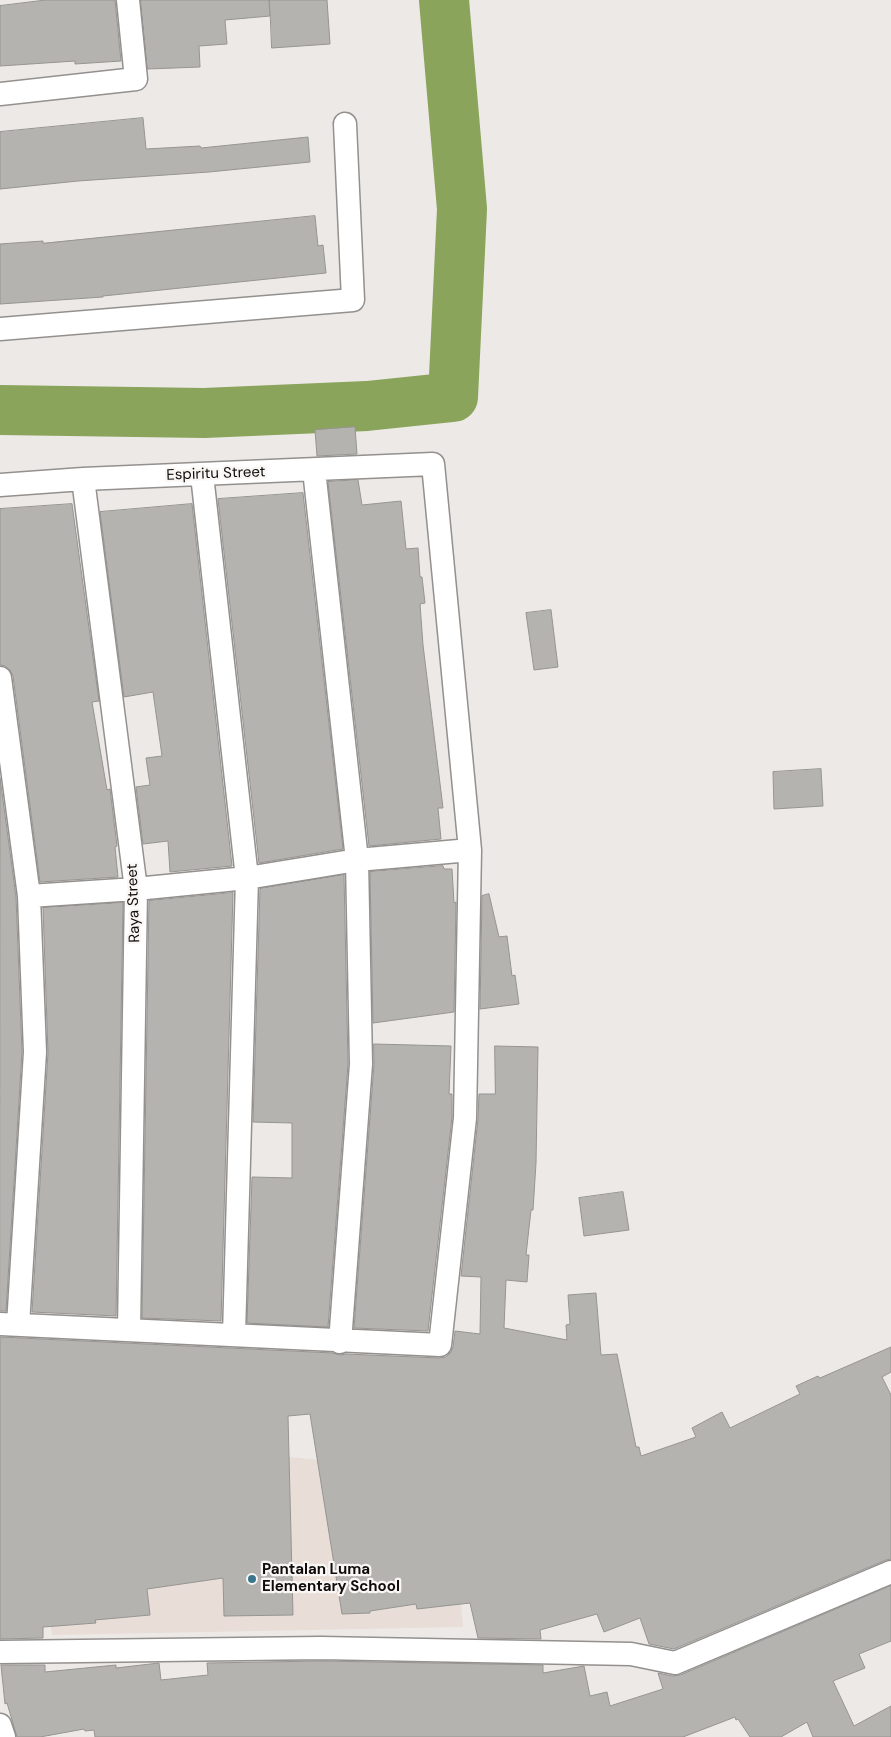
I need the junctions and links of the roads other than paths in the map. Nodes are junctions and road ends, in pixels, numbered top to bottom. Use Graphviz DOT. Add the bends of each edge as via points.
graph roads {
  1 [pos="128,0"];
  2 [pos="0,94"];
  3 [pos="345,124"];
  4 [pos="0,329"];
  5 [pos="314,470"];
  6 [pos="202,475"];
  7 [pos="83,479"];
  8 [pos="0,485"];
  9 [pos="0,678"];
  10 [pos="470,850"];
  11 [pos="357,860"];
  12 [pos="247,878"];
  13 [pos="136,889"];
  14 [pos="29,896"];
  15 [pos="9,1324"];
  16 [pos="130,1330"];
  17 [pos="234,1335"];
  18 [pos="340,1342"];
  19 [pos="891,1572"];
  20 [pos="0,1652"];
  21 [pos="0,1725"];
  22 [pos="4,1737"];
  1 -- 2 [label="street" via="136,79"];
  3 -- 4 [label="street" via="353,300"];
  5 -- 6 [label="street, Espiritu Street"];
  5 -- 10 [label="street, Espiritu Street" via="433,464"];
  5 -- 11 [label="street"];
  6 -- 7 [label="street, Espiritu Street"];
  6 -- 12 [label="street"];
  7 -- 8 [label="street, Espiritu Street"];
  7 -- 13 [label="street, Raya Street"];
  9 -- 14 [label="street"];
  10 -- 11 [label="street"];
  10 -- 18 [label="street" via="465,1118 440,1345"];
  11 -- 12 [label="street"];
  11 -- 18 [label="street" via="361,1064"];
  12 -- 13 [label="street"];
  12 -- 17 [label="street"];
  13 -- 14 [label="street"];
  13 -- 16 [label="street, Raya Street"];
  14 -- 15 [label="street" via="36,1052"];
  15 -- 16 [label="street"];
  16 -- 17 [label="street"];
  17 -- 18 [label="street"];
  19 -- 20 [label="street" via="675,1663 631,1654 330,1648"];
  21 -- 22 [label="street"];
}
